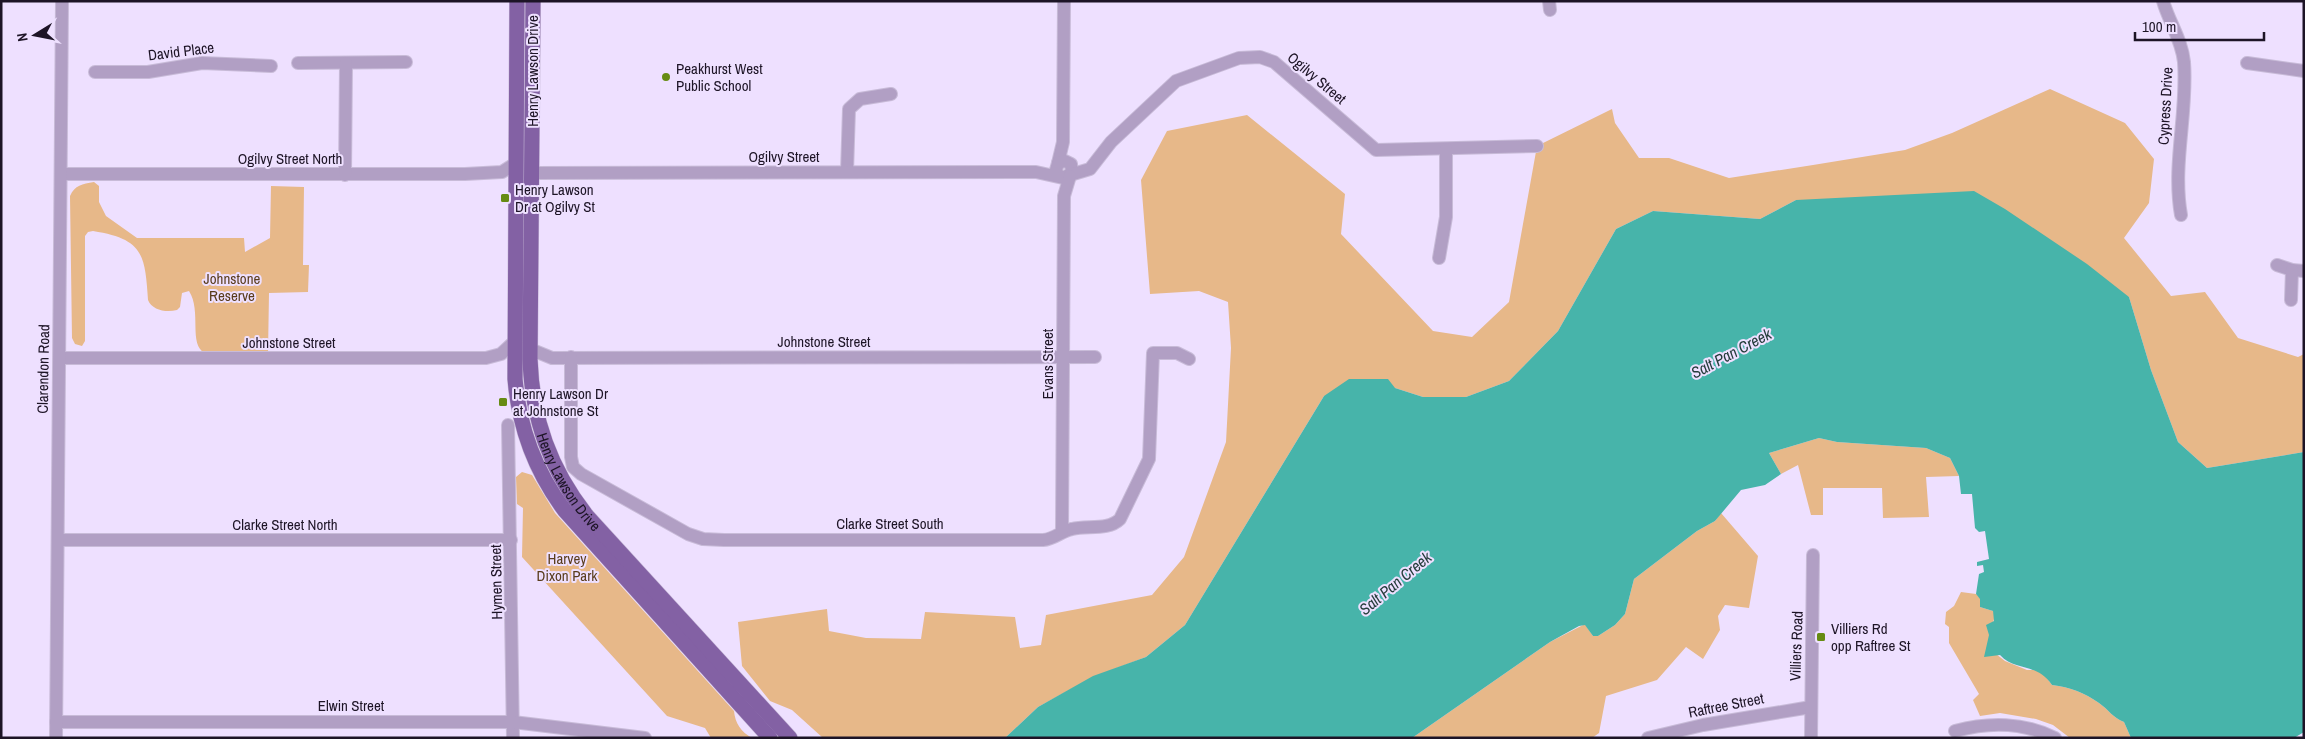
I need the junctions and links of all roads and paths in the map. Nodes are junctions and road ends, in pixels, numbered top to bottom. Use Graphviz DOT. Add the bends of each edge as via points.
graph roads {
  1 [pos="62,1"];
  2 [pos="510,1"];
  3 [pos="517,1"];
  4 [pos="533,1"];
  5 [pos="1064,1"];
  6 [pos="2163,1"];
  7 [pos="518,42"];
  8 [pos="406,62"];
  9 [pos="298,63"];
  10 [pos="346,63"];
  11 [pos="2247,63"];
  12 [pos="271,66"];
  13 [pos="2304,71"];
  14 [pos="95,72"];
  15 [pos="891,94"];
  16 [pos="1537,146"];
  17 [pos="1446,149"];
  18 [pos="516,163"];
  19 [pos="1064,170"];
  20 [pos="847,172"];
  21 [pos="532,173"];
  22 [pos="61,174"];
  23 [pos="345,175"];
  24 [pos="2181,215"];
  25 [pos="1439,258"];
  26 [pos="2277,265"];
  27 [pos="2298,271"];
  28 [pos="2291,300"];
  29 [pos="514,342"];
  30 [pos="530,349"];
  31 [pos="1063,357"];
  32 [pos="1095,357"];
  33 [pos="60,358"];
  34 [pos="552,358"];
  35 [pos="571,358"];
  36 [pos="1189,358"];
  37 [pos="530,370"];
  38 [pos="508,425"];
  39 [pos="1062,531"];
  40 [pos="58,540"];
  41 [pos="511,540"];
  42 [pos="1813,555"];
  43 [pos="1811,707"];
  44 [pos="56,722"];
  45 [pos="513,722"];
  46 [pos="1955,732"];
  47 [pos="56,738"];
  48 [pos="513,738"];
  49 [pos="645,738"];
  50 [pos="770,738"];
  51 [pos="790,738"];
  52 [pos="1648,738"];
  53 [pos="1811,738"];
  54 [pos="2055,738"];
  1 -- 22 [label="street, Clarendon Road"];
  2 -- 7 [label="main road"];
  3 -- 7 [label="main road, Henry Lawson Drive"];
  4 -- 21 [label="main road, Henry Lawson Drive"];
  5 -- 19 [label="street, Evans Street"];
  6 -- 24 [label="street, Cypress Drive" via="2184,62 2177,184"];
  7 -- 18 [label="main road, Henry Lawson Drive"];
  8 -- 10 [label="street"];
  9 -- 10 [label="street"];
  10 -- 23 [label="street"];
  11 -- 13 [label="street"];
  12 -- 14 [label="street, David Place" via="202,63 148,72"];
  15 -- 20 [label="street" via="860,99 849,109"];
  16 -- 17 [label="street, Ogilvy Street"];
  17 -- 19 [label="street, Ogilvy Street" via="1376,150 1274,62 1253,56 1213,66 1176,81 1100,154"];
  17 -- 25 [label="street" via="1446,217"];
  18 -- 23 [label="street, Ogilvy Street North" via="502,172"];
  18 -- 29 [label="main road, Henry Lawson Drive"];
  19 -- 20 [label="street, Ogilvy Street"];
  19 -- 31 [label="street, Evans Street"];
  20 -- 21 [label="street, Ogilvy Street"];
  21 -- 30 [label="main road, Henry Lawson Drive"];
  22 -- 23 [label="street, Ogilvy Street North"];
  22 -- 33 [label="street, Clarendon Road"];
  26 -- 27 [label="street"];
  27 -- 28 [label="street"];
  29 -- 33 [label="street, Johnstone Street" via="501,354 486,358"];
  29 -- 50 [label="main road, Henry Lawson Drive" via="514,379 520,417 532,455 546,484 574,523"];
  30 -- 34 [label="street, Johnstone Street"];
  30 -- 37 [label="main road, Henry Lawson Drive"];
  31 -- 32 [label="street, Johnstone Street"];
  31 -- 35 [label="street, Johnstone Street"];
  31 -- 39 [label="street, Evans Street"];
  33 -- 40 [label="street, Clarendon Road"];
  34 -- 35 [label="street, Johnstone Street"];
  34 -- 37 [label="street, Johnstone Street"];
  35 -- 39 [label="street, Clarke Street South" via="570,448 574,466 581,474 694,537 719,540 1043,540 1055,538"];
  36 -- 39 [label="street, Clarke Street South" via="1177,353 1153,353 1150,459 1120,519 1108,526"];
  37 -- 51 [label="main road, Henry Lawson Drive" via="534,407 542,436 568,490 613,545"];
  38 -- 41 [label="street, Hymen Street"];
  40 -- 41 [label="street, Clarke Street North"];
  40 -- 44 [label="street, Clarendon Road"];
  41 -- 45 [label="street, Hymen Street"];
  42 -- 43 [label="street, Villiers Road"];
  43 -- 52 [label="street, Raftree Street"];
  43 -- 53 [label="street, Villiers Road"];
  44 -- 45 [label="street, Elwin Street"];
  44 -- 47 [label="street, Clarendon Road"];
  45 -- 48 [label="street, Hymen Street"];
  45 -- 49 [label="street, Elwin Street"];
  46 -- 54 [label="street" via="1980,726 2015,726"];
}
